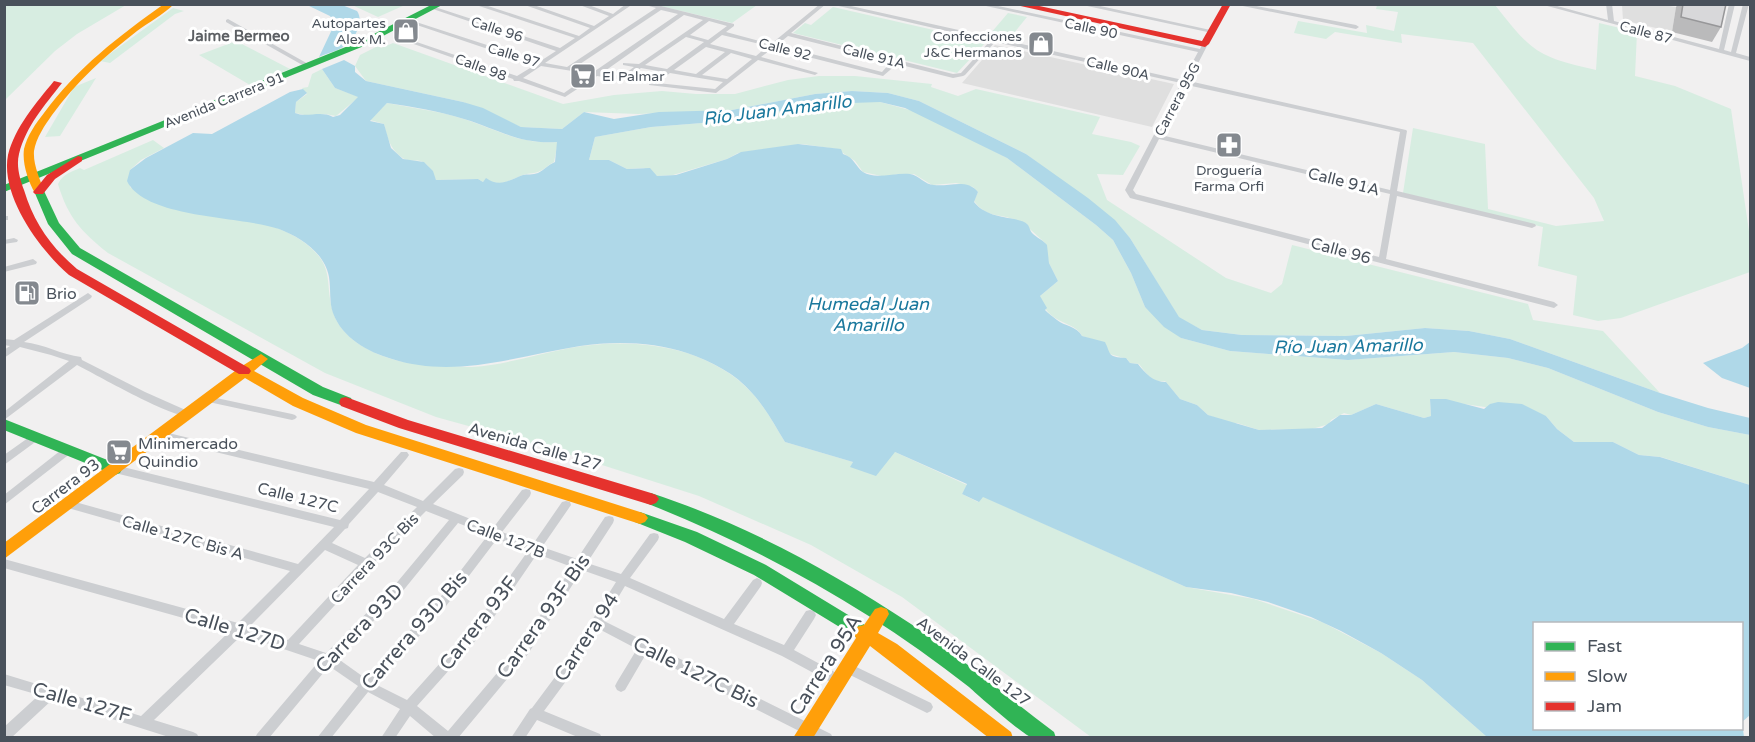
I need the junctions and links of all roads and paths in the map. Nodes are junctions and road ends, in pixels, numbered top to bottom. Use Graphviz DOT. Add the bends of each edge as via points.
graph roads {
  1 [pos="159,4"];
  2 [pos="170,4"];
  3 [pos="476,4"];
  4 [pos="524,4"];
  5 [pos="579,4"];
  6 [pos="598,4"];
  7 [pos="631,4"];
  8 [pos="644,4"];
  9 [pos="824,4"];
  10 [pos="832,4"];
  11 [pos="979,4"];
  12 [pos="1016,4"];
  13 [pos="1042,4"];
  14 [pos="1080,4"];
  15 [pos="1227,4"];
  16 [pos="1235,4"];
  17 [pos="1542,4"];
  18 [pos="1609,4"];
  19 [pos="1732,4"];
  20 [pos="1746,4"];
  21 [pos="437,6"];
  22 [pos="660,8"];
  23 [pos="591,9"];
  24 [pos="682,14"];
  25 [pos="614,16"];
  26 [pos="707,20"];
  27 [pos="228,21"];
  28 [pos="408,21"];
  29 [pos="1611,22"];
  30 [pos="1356,27"];
  31 [pos="595,28"];
  32 [pos="722,33"];
  33 [pos="788,34"];
  34 [pos="685,35"];
  35 [pos="398,37"];
  36 [pos="580,38"];
  37 [pos="994,40"];
  38 [pos="1207,41"];
  39 [pos="707,43"];
  40 [pos="773,46"];
  41 [pos="560,50"];
  42 [pos="729,51"];
  43 [pos="1722,51"];
  44 [pos="1733,54"];
  45 [pos="758,58"];
  46 [pos="1750,59"];
  47 [pos="829,60"];
  48 [pos="896,61"];
  49 [pos="539,64"];
  50 [pos="626,64"];
  51 [pos="311,65"];
  52 [pos="640,66"];
  53 [pos="568,69"];
  54 [pos="669,71"];
  55 [pos="593,73"];
  56 [pos="697,76"];
  57 [pos="516,80"];
  58 [pos="728,81"];
  59 [pos="1185,83"];
  60 [pos="1157,136"];
  61 [pos="78,159"];
  62 [pos="34,177"];
  63 [pos="10,186"];
  64 [pos="39,192"];
  65 [pos="1130,193"];
  66 [pos="1394,193"];
  67 [pos="1532,226"];
  68 [pos="10,237"];
  69 [pos="4,242"];
  70 [pos="1382,261"];
  71 [pos="33,262"];
  72 [pos="4,270"];
  73 [pos="88,296"];
  74 [pos="1554,305"];
  75 [pos="4,342"];
  76 [pos="18,343"];
  77 [pos="4,355"];
  78 [pos="78,359"];
  79 [pos="261,359"];
  80 [pos="244,372"];
  81 [pos="207,399"];
  82 [pos="187,414"];
  83 [pos="4,417"];
  84 [pos="292,417"];
  85 [pos="4,424"];
  86 [pos="160,435"];
  87 [pos="35,437"];
  88 [pos="68,450"];
  89 [pos="404,455"];
  90 [pos="4,461"];
  91 [pos="115,469"];
  92 [pos="459,472"];
  93 [pos="377,488"];
  94 [pos="526,493"];
  95 [pos="4,501"];
  96 [pos="68,504"];
  97 [pos="566,505"];
  98 [pos="425,506"];
  99 [pos="456,519"];
  100 [pos="609,520"];
  101 [pos="344,525"];
  102 [pos="494,534"];
  103 [pos="654,537"];
  104 [pos="324,544"];
  105 [pos="535,549"];
  106 [pos="4,552"];
  107 [pos="4,563"];
  108 [pos="366,564"];
  109 [pos="580,565"];
  110 [pos="298,569"];
  111 [pos="622,580"];
  112 [pos="757,583"];
  113 [pos="881,614"];
  114 [pos="810,615"];
  115 [pos="597,623"];
  116 [pos="727,625"];
  117 [pos="240,629"];
  118 [pos="867,634"];
  119 [pos="290,646"];
  120 [pos="644,647"];
  121 [pos="786,652"];
  122 [pos="328,659"];
  123 [pos="846,667"];
  124 [pos="4,679"];
  125 [pos="838,680"];
  126 [pos="366,685"];
  127 [pos="621,686"];
  128 [pos="49,694"];
  129 [pos="409,707"];
  130 [pos="927,707"];
  131 [pos="534,713"];
  132 [pos="144,721"];
  133 [pos="805,733"];
  134 [pos="4,736"];
  135 [pos="193,738"];
  136 [pos="261,738"];
  137 [pos="323,738"];
  138 [pos="387,738"];
  139 [pos="448,738"];
  140 [pos="517,738"];
  141 [pos="596,738"];
  142 [pos="827,738"];
  143 [pos="1004,738"];
  144 [pos="1047,738"];
  1 -- 63 [label="main road" via="92,50 52,89 16,147"];
  2 -- 62 [label="main road, Avenida Calle 127" via="96,56 65,88 31,142 29,156"];
  3 -- 36 [label="street"];
  4 -- 31 [label="street"];
  5 -- 23 [label="street"];
  6 -- 23 [label="street"];
  7 -- 25 [label="street"];
  8 -- 22 [label="street"];
  9 -- 33 [label="street"];
  10 -- 37 [label="street, Calle 90A"];
  11 -- 38 [label="street, Calle 90"];
  12 -- 38 [label="main road"];
  13 -- 38 [label="main road"];
  14 -- 38 [label="street, Calle 90"];
  15 -- 38 [label="main road, Carrera 95G"];
  16 -- 30 [label="street"];
  17 -- 29 [label="street, Calle 87"];
  18 -- 29 [label="street"];
  19 -- 43 [label="street"];
  20 -- 44 [label="street"];
  21 -- 28 [label="main road, Avenida Carrera 91"];
  21 -- 41 [label="street, Calle 96"];
  22 -- 24 [label="street"];
  22 -- 53 [label="street"];
  23 -- 25 [label="street"];
  24 -- 26 [label="street"];
  24 -- 55 [label="street"];
  25 -- 31 [label="street"];
  26 -- 32 [label="street" via="732,25"];
  26 -- 34 [label="street"];
  27 -- 51 [label="street"];
  28 -- 49 [label="street, Calle 97"];
  28 -- 51 [label="main road, Avenida Carrera 91"];
  29 -- 43 [label="street, Calle 87"];
  31 -- 36 [label="street"];
  32 -- 39 [label="street"];
  32 -- 40 [label="street, Calle 92"];
  33 -- 40 [label="street"];
  33 -- 48 [label="street, Calle 91A"];
  34 -- 39 [label="street"];
  34 -- 52 [label="street"];
  35 -- 57 [label="street, Calle 98"];
  36 -- 41 [label="street"];
  37 -- 48 [label="street, Calle 91A" via="960,76"];
  37 -- 59 [label="street, Calle 90A"];
  38 -- 59 [label="street, Carrera 95G"];
  39 -- 42 [label="street"];
  39 -- 54 [label="street"];
  40 -- 45 [label="street"];
  40 -- 47 [label="street, Calle 92"];
  41 -- 49 [label="street"];
  42 -- 45 [label="street"];
  42 -- 56 [label="street"];
  43 -- 44 [label="street, Calle 87"];
  44 -- 46 [label="street, Calle 87"];
  45 -- 47 [label="street" via="814,74"];
  45 -- 58 [label="street"];
  47 -- 48 [label="street, Calle 92" via="883,74"];
  49 -- 53 [label="street, Calle 97"];
  49 -- 57 [label="street"];
  50 -- 52 [label="street"];
  51 -- 61 [label="main road, Avenida Carrera 91"];
  52 -- 54 [label="street"];
  52 -- 55 [label="street, Calle 97" via="623,78"];
  53 -- 55 [label="street, Calle 97"];
  54 -- 56 [label="street"];
  54 -- 58 [label="street" via="651,84 716,91"];
  55 -- 57 [label="street, Calle 98" via="565,95"];
  56 -- 58 [label="street"];
  59 -- 60 [label="street, Carrera 95G"];
  59 -- 66 [label="street, Calle 90A" via="1404,131"];
  60 -- 65 [label="street, Carrera 95G"];
  60 -- 66 [label="street, Calle 91A"];
  61 -- 62 [label="main road, Avenida Carrera 91"];
  61 -- 64 [label="main road" via="51,177"];
  62 -- 63 [label="main road, Avenida Carrera 91"];
  62 -- 64 [label="main road, Avenida Calle 127"];
  63 -- 80 [label="main road" via="31,230 51,257"];
  64 -- 79 [label="main road, Avenida Calle 127" via="50,220 75,250"];
  65 -- 70 [label="street, Calle 96"];
  66 -- 67 [label="street, Calle 91A"];
  66 -- 70 [label="street"];
  68 -- 69 [label="street"];
  70 -- 74 [label="street, Calle 96"];
  71 -- 72 [label="street"];
  73 -- 76 [label="street"];
  75 -- 76 [label="street"];
  76 -- 77 [label="street"];
  76 -- 78 [label="street"];
  78 -- 82 [label="street" via="155,402"];
  78 -- 83 [label="street"];
  79 -- 80 [label="main road, Carrera 93"];
  79 -- 113 [label="main road, Avenida Calle 127" via="318,391 374,413 676,508 772,551"];
  80 -- 81 [label="main road, Carrera 93"];
  80 -- 118 [label="main road" via="298,402 361,429 691,537 765,573"];
  81 -- 82 [label="main road, Carrera 93"];
  81 -- 84 [label="street"];
  82 -- 86 [label="main road, Carrera 93"];
  85 -- 87 [label="main road, Calle 127C"];
  86 -- 91 [label="main road, Carrera 93"];
  86 -- 93 [label="street, Calle 127B"];
  87 -- 88 [label="main road, Calle 127C"];
  87 -- 90 [label="street"];
  88 -- 91 [label="main road, Calle 127C"];
  88 -- 95 [label="street"];
  89 -- 93 [label="street"];
  91 -- 96 [label="main road, Carrera 93"];
  91 -- 101 [label="street, Calle 127C"];
  92 -- 98 [label="street, Carrera 93C Bis"];
  93 -- 98 [label="street, Calle 127B"];
  93 -- 101 [label="street"];
  94 -- 102 [label="street, Carrera 93D Bis"];
  96 -- 106 [label="main road, Carrera 93"];
  96 -- 110 [label="street, Calle 127C Bis A"];
  97 -- 105 [label="street, Carrera 93F"];
  98 -- 99 [label="street, Calle 127B"];
  98 -- 108 [label="street, Carrera 93C Bis"];
  99 -- 102 [label="street, Calle 127B"];
  99 -- 122 [label="street, Carrera 93D" via="398,589"];
  100 -- 109 [label="street, Carrera 93F Bis"];
  101 -- 104 [label="street"];
  102 -- 105 [label="street, Calle 127B"];
  102 -- 126 [label="street, Carrera 93D Bis" via="439,608"];
  103 -- 111 [label="street, Carrera 94"];
  104 -- 108 [label="street"];
  104 -- 110 [label="street"];
  105 -- 109 [label="street, Calle 127B"];
  105 -- 129 [label="street, Carrera 93F" via="481,626"];
  107 -- 117 [label="street, Calle 127D"];
  108 -- 119 [label="street, Carrera 93C Bis"];
  109 -- 111 [label="street, Calle 127B"];
  109 -- 139 [label="street, Carrera 93F Bis" via="524,651"];
  110 -- 117 [label="street"];
  111 -- 115 [label="street, Carrera 94"];
  111 -- 116 [label="street, Calle 127B"];
  112 -- 116 [label="street"];
  113 -- 118 [label="main road, Carrera 95A"];
  113 -- 144 [label="main road, Avenida Calle 127"];
  114 -- 121 [label="street"];
  115 -- 120 [label="street, Calle 127C Bis"];
  115 -- 131 [label="street, Carrera 94"];
  116 -- 121 [label="street, Calle 127B"];
  117 -- 119 [label="street, Calle 127D"];
  117 -- 132 [label="street"];
  118 -- 123 [label="main road, Carrera 95A"];
  118 -- 143 [label="main road"];
  119 -- 122 [label="street, Calle 127D"];
  120 -- 127 [label="street"];
  120 -- 133 [label="street, Calle 127C Bis"];
  121 -- 125 [label="street, Calle 127B"];
  122 -- 126 [label="street, Calle 127D"];
  122 -- 136 [label="street, Carrera 93D"];
  123 -- 125 [label="main road, Carrera 95A"];
  123 -- 130 [label="street"];
  124 -- 128 [label="street, Calle 127F"];
  125 -- 133 [label="main road, Carrera 95A"];
  126 -- 129 [label="street, Calle 127D"];
  126 -- 137 [label="street, Carrera 93D Bis"];
  128 -- 132 [label="street, Calle 127F"];
  128 -- 134 [label="street"];
  129 -- 138 [label="street, Carrera 93F"];
  129 -- 139 [label="street, Calle 127D"];
  131 -- 140 [label="street, Carrera 94"];
  131 -- 141 [label="street"];
  132 -- 135 [label="street, Calle 127F"];
  133 -- 142 [label="street, Calle 127C Bis"];
}
